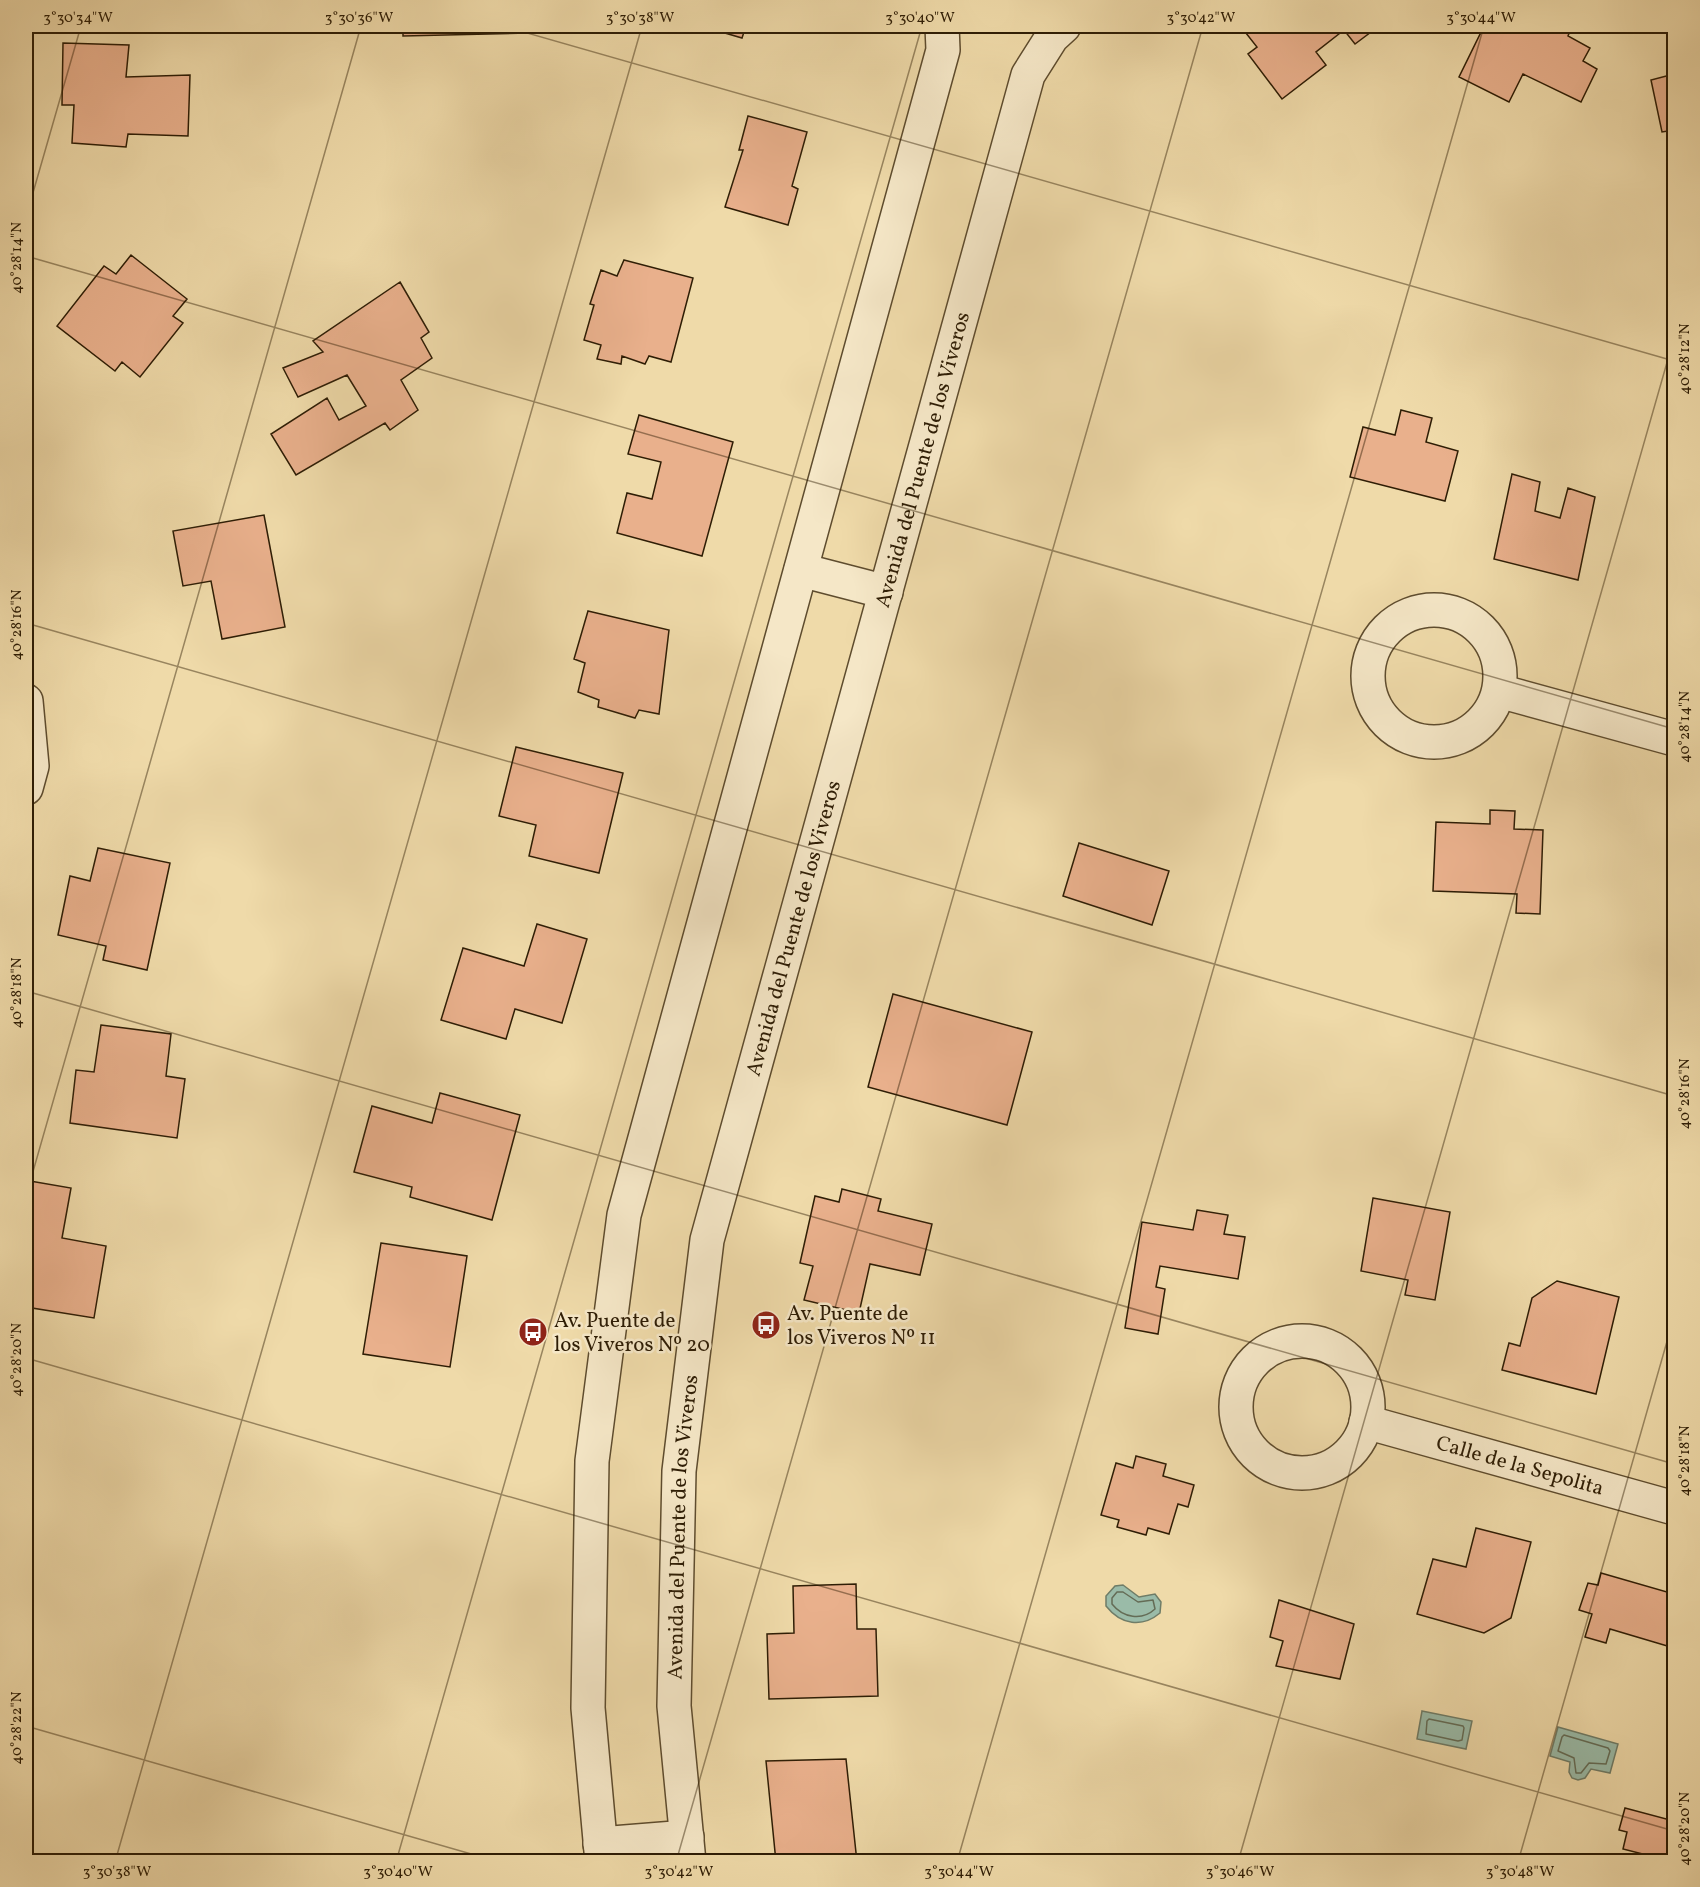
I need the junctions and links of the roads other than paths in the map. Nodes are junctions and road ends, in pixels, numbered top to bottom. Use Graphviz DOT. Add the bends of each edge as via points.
graph roads {
  1 [pos="942,26"];
  2 [pos="1064,26"];
  3 [pos="801,570"];
  4 [pos="886,592"];
  5 [pos="1499,691"];
  6 [pos="26,701"];
  7 [pos="1674,739"];
  8 [pos="26,788"];
  9 [pos="1366,1422"];
  10 [pos="1674,1508"];
  11 [pos="688,1849"];
  12 [pos="601,1853"];
  1 -- 3 [label="street" via="943,50"];
  2 -- 4 [label="street, Avenida del Puente de los Viveros" via="1052,37 1028,75"];
  3 -- 4 [label="street"];
  3 -- 12 [label="street" via="624,1215 592,1461 588,1708"];
  4 -- 11 [label="street, Avenida del Puente de los Viveros" via="707,1240 679,1471 674,1706"];
  5 -- 5 [label="street" via="1501,670 1495,649 1483,631 1446,610 1424,610 1404,617 1386,630 1374,648 1369,669 1370,691 1379,712 1393,728 1413,739 1456,739 1476,728"];
  5 -- 7 [label="street"];
  6 -- 8 [label="street" via="32,766"];
  9 -- 9 [label="street" via="1368,1401 1362,1380 1350,1362 1333,1349 1313,1342 1291,1341 1271,1349 1253,1362 1241,1379 1237,1422 1246,1443 1260,1459 1280,1470 1323,1470 1343,1459 1358,1443"];
  9 -- 10 [label="street, Calle de la Sepolita"];
  11 -- 12 [label="street"];
}
